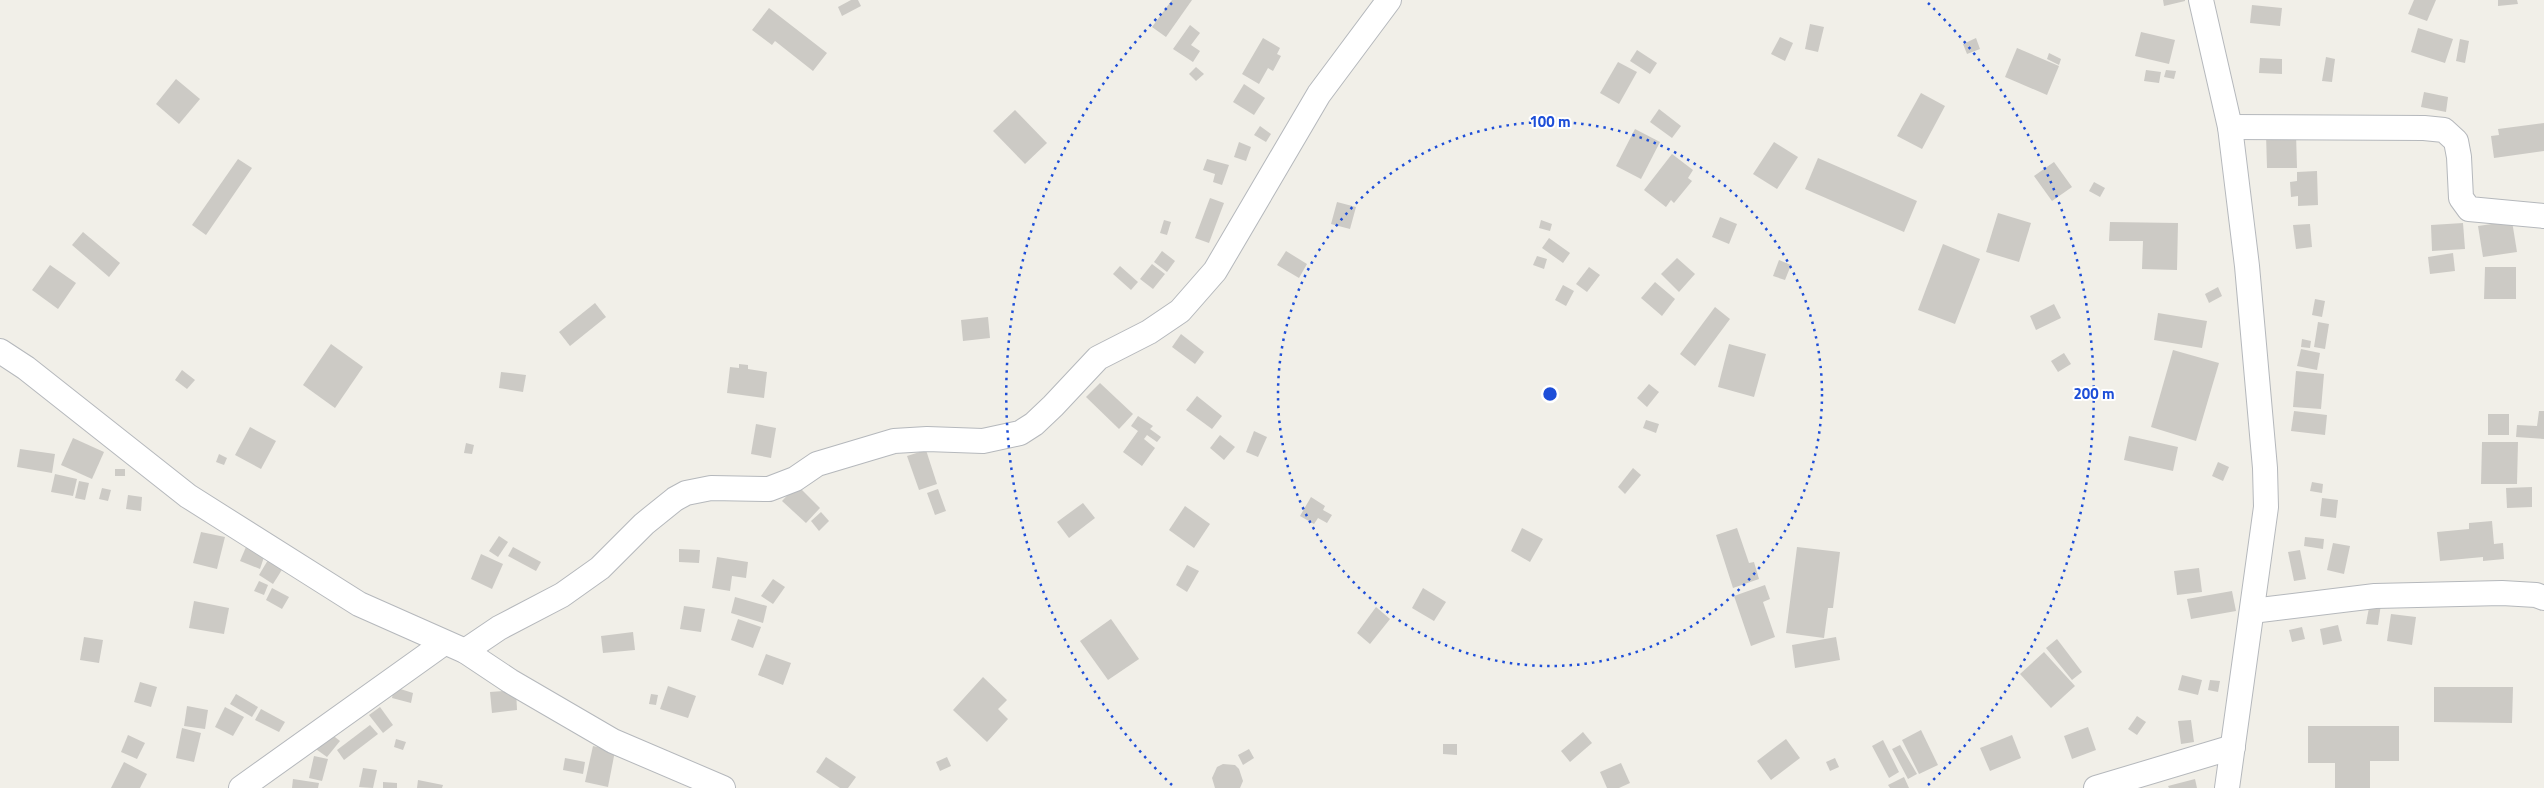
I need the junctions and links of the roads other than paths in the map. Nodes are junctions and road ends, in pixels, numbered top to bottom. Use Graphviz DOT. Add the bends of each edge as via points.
graph roads {
  1 [pos="1389,0"];
  2 [pos="2201,0"];
  3 [pos="2230,127"];
  4 [pos="2544,216"];
  5 [pos="0,351"];
  6 [pos="2544,598"];
  7 [pos="2252,611"];
  8 [pos="454,647"];
  9 [pos="2233,747"];
  10 [pos="241,788"];
  11 [pos="723,788"];
  12 [pos="2096,788"];
  13 [pos="2227,788"];
  1 -- 8 [label="street" via="1320,94 1215,271 1180,311 1149,332 1098,358 1034,424 1020,433 984,441 894,441 817,464 795,479 769,489 711,488 686,493 675,498 600,568 577,584"];
  2 -- 3 [label="street"];
  3 -- 4 [label="street" via="2444,130 2456,141 2461,198 2469,209"];
  3 -- 7 [label="street" via="2248,266 2265,468 2266,507"];
  5 -- 8 [label="street" via="188,496 359,604"];
  6 -- 7 [label="street" via="2502,593 2385,596"];
  7 -- 9 [label="street"];
  8 -- 10 [label="street"];
  8 -- 11 [label="street" via="613,741"];
  9 -- 12 [label="street"];
  9 -- 13 [label="street"];
}
